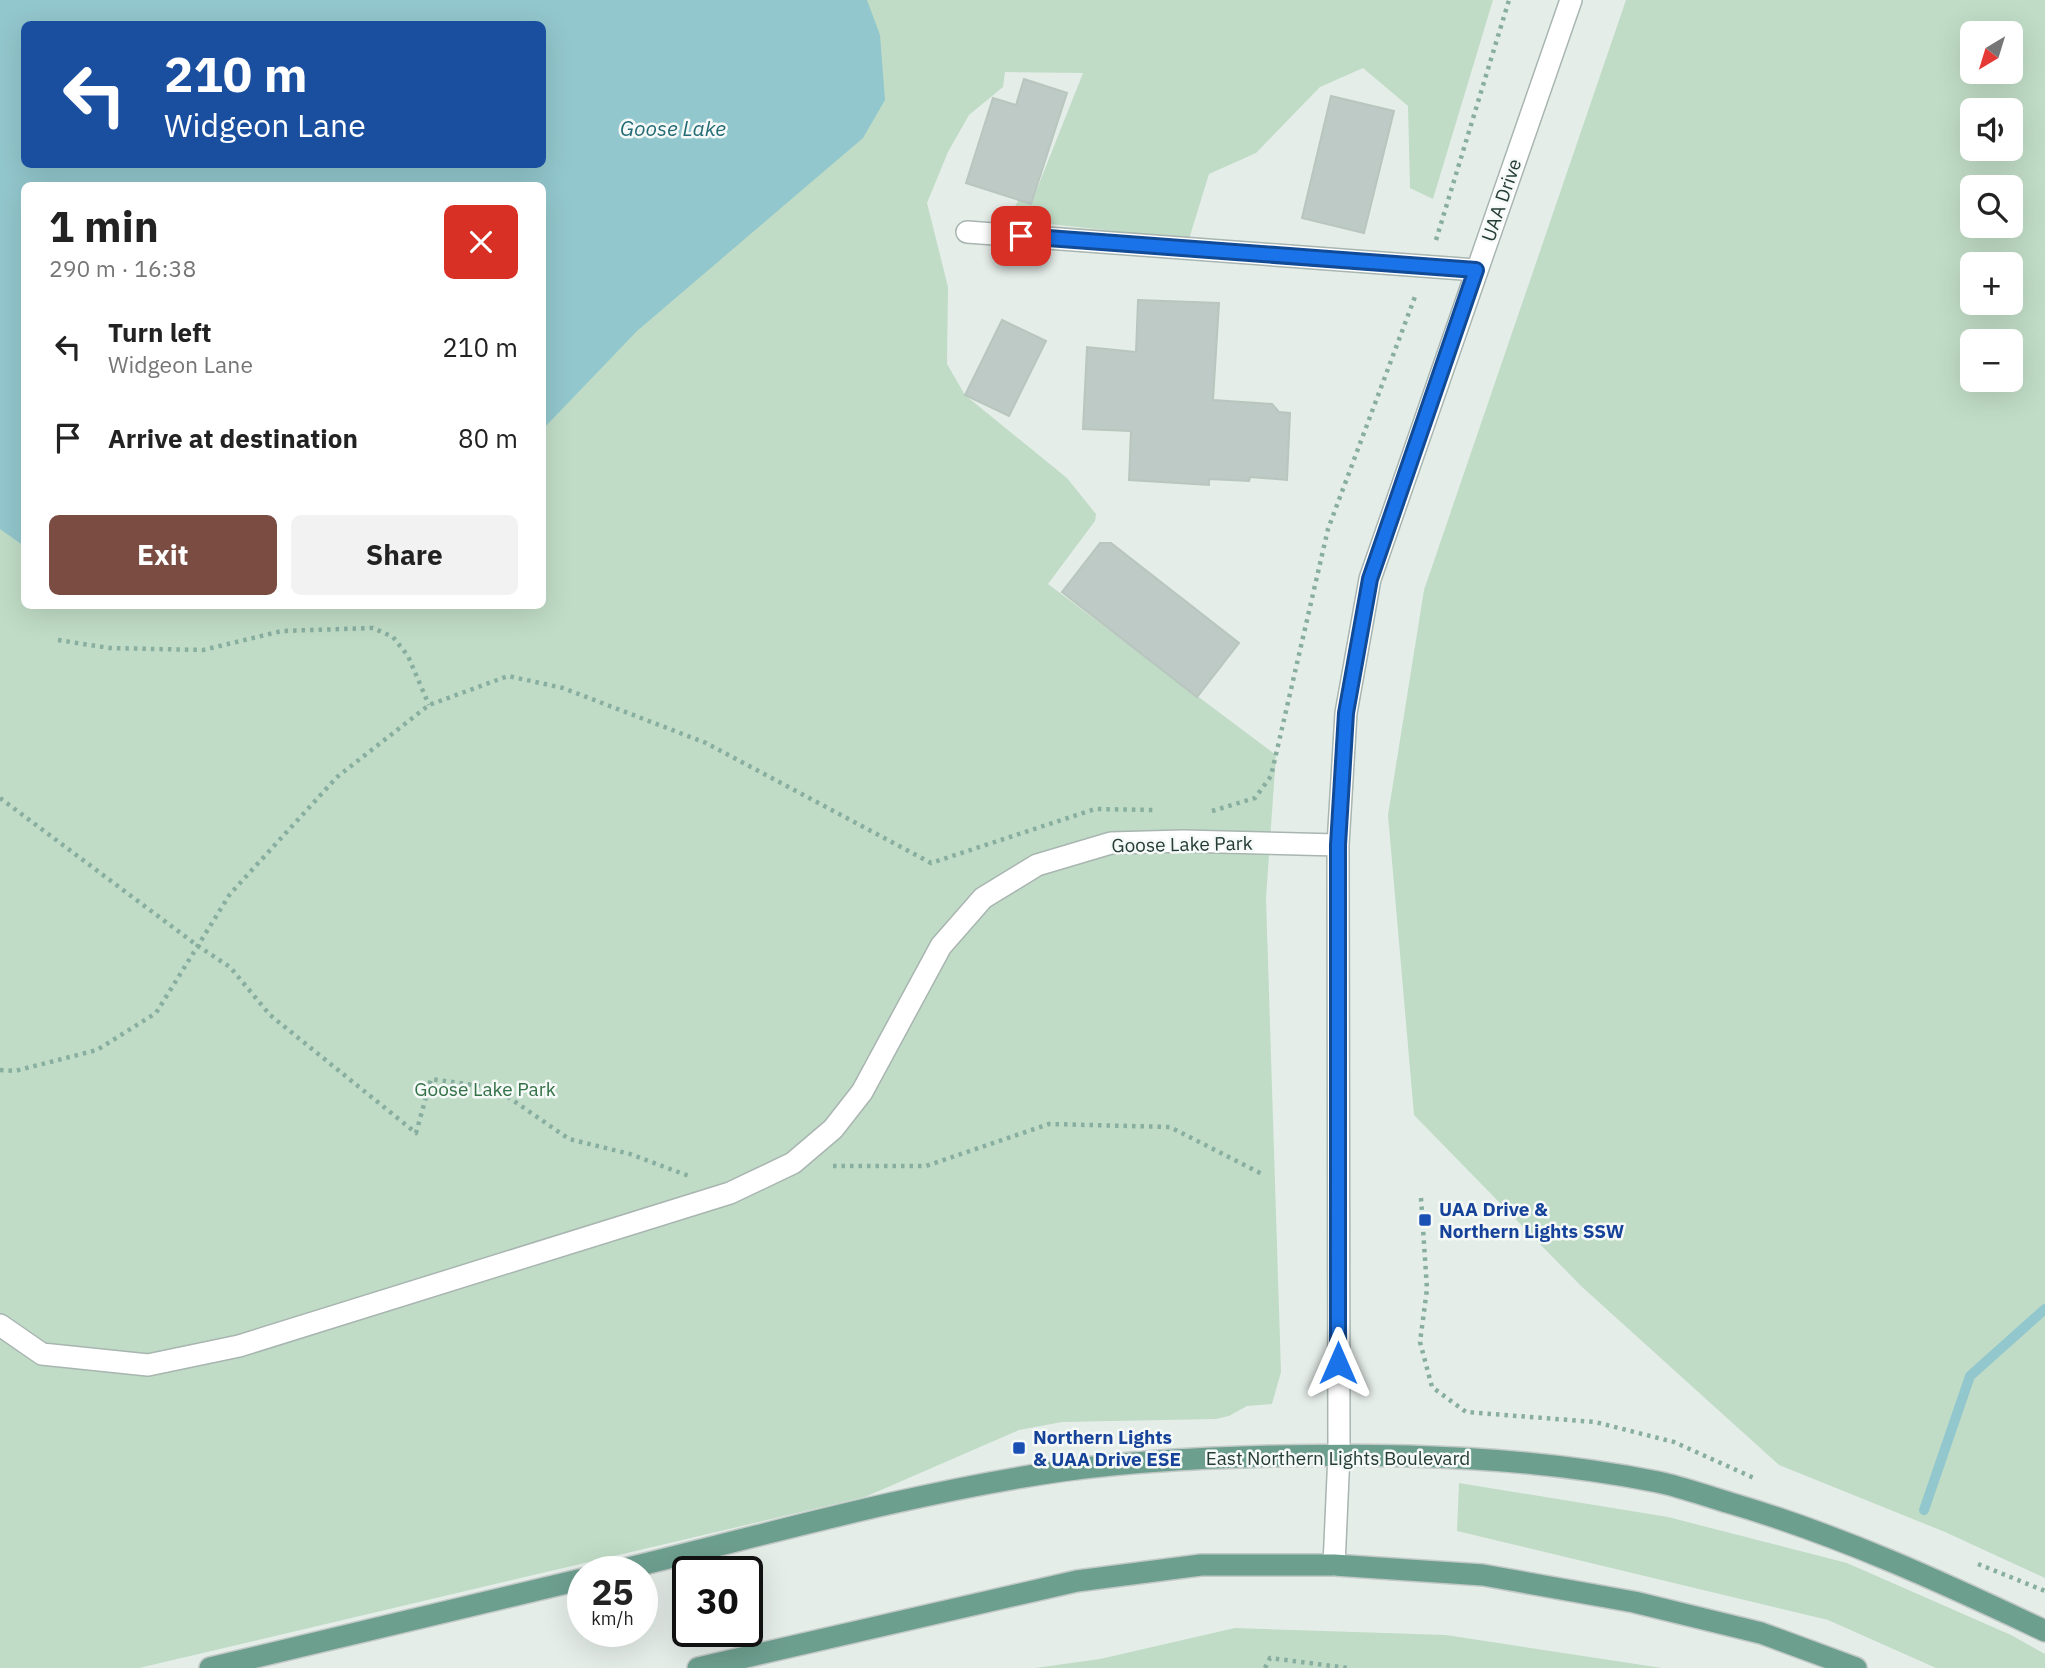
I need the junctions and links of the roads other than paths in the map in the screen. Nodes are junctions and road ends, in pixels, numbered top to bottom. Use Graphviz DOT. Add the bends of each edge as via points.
graph roads {
  1 [pos="1571,0"];
  2 [pos="967,232"];
  3 [pos="1476,270"];
  4 [pos="1338,845"];
  5 [pos="0,1325"];
  6 [pos="1339,1454"];
  7 [pos="658,1561"];
  8 [pos="1334,1564"];
  9 [pos="567,1583"];
  10 [pos="2045,1631"];
  11 [pos="210,1668"];
  12 [pos="698,1668"];
  13 [pos="1856,1668"];
  1 -- 3 [label="street, UAA Drive"];
  2 -- 3 [label="street"];
  3 -- 4 [label="street, UAA Drive" via="1370,579 1346,713"];
  4 -- 5 [label="street, Goose Lake Park" via="1111,843 1037,865 984,898 941,946 862,1092 832,1129 793,1163 730,1192 239,1346 148,1364 42,1354"];
  4 -- 6 [label="street, UAA Drive"];
  6 -- 7 [label="main road, East Northern Lights Boulevard" via="1174,1458 1060,1471 938,1493"];
  6 -- 8 [label="street, UAA Drive"];
  6 -- 10 [label="main road, East Northern Lights Boulevard" via="1552,1464 1662,1483 1801,1524 1947,1584"];
  8 -- 12 [label="main road" via="1201,1565 1077,1581"];
  8 -- 13 [label="main road" via="1483,1575 1634,1602 1761,1633"];
  9 -- 11 [label="main road"];
}
